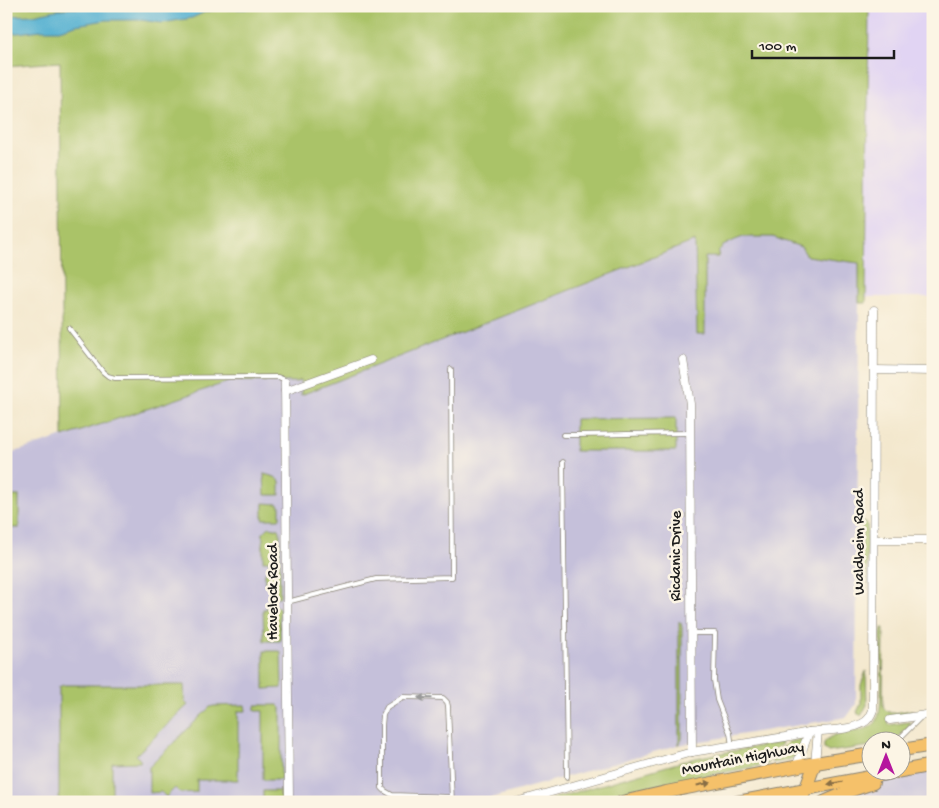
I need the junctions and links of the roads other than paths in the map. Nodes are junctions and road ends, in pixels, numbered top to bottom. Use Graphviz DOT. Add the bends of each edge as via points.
graph roads {
  1 [pos="874,310"];
  2 [pos="69,328"];
  3 [pos="371,360"];
  4 [pos="683,360"];
  5 [pos="451,369"];
  6 [pos="875,370"];
  7 [pos="933,371"];
  8 [pos="285,382"];
  9 [pos="286,391"];
  10 [pos="691,433"];
  11 [pos="563,435"];
  12 [pos="563,462"];
  13 [pos="874,540"];
  14 [pos="933,540"];
  15 [pos="288,602"];
  16 [pos="691,633"];
  17 [pos="933,714"];
  18 [pos="923,715"];
  19 [pos="890,720"];
  20 [pos="908,730"];
  21 [pos="814,731"];
  22 [pos="933,744"];
  23 [pos="732,746"];
  24 [pos="912,748"];
  25 [pos="692,752"];
  26 [pos="862,756"];
  27 [pos="815,763"];
  28 [pos="933,765"];
  29 [pos="796,767"];
  30 [pos="918,768"];
  31 [pos="568,777"];
  32 [pos="806,788"];
  33 [pos="451,796"];
  34 [pos="784,797"];
  35 [pos="289,802"];
  36 [pos="452,802"];
  37 [pos="516,802"];
  38 [pos="622,802"];
  39 [pos="737,802"];
  40 [pos="801,802"];
  41 [pos="824,802"];
  1 -- 6 [label="street, Waldheim Road"];
  2 -- 8 [label="lane" via="103,372 112,378 278,378"];
  3 -- 9 [label="street"];
  4 -- 10 [label="street, Ricdanic Drive"];
  5 -- 15 [label="lane" via="452,577 376,579"];
  6 -- 7 [label="street"];
  6 -- 13 [label="street, Waldheim Road"];
  8 -- 9 [label="street, Havelock Road"];
  9 -- 15 [label="street, Havelock Road"];
  10 -- 11 [label="lane"];
  10 -- 16 [label="street, Ricdanic Drive"];
  12 -- 31 [label="lane"];
  13 -- 14 [label="street"];
  13 -- 21 [label="street, Waldheim Road" via="873,710 860,724"];
  15 -- 35 [label="street, Havelock Road"];
  16 -- 23 [label="lane" via="715,634 717,700"];
  16 -- 25 [label="street, Ricdanic Drive"];
  17 -- 18 [label="street"];
  18 -- 19 [label="street"];
  18 -- 20 [label="lane"];
  21 -- 23 [label="street, Waldheim Road"];
  21 -- 27 [label="street"];
  21 -- 29 [label="street"];
  22 -- 24 [label="main road"];
  23 -- 25 [label="street, Waldheim Road"];
  25 -- 37 [label="street, Waldheim Road"];
  26 -- 27 [label="main road, Mountain Highway"];
  27 -- 29 [label="main road, Mountain Highway"];
  27 -- 32 [label="main road"];
  28 -- 30 [label="main road"];
  29 -- 34 [label="main road"];
  38 -- 29 [label="main road, Mountain Highway, one-way"];
  30 -- 32 [label="main road, one-way"];
  30 -- 41 [label="main road"];
  32 -- 34 [label="main road"];
  32 -- 40 [label="main road"];
  33 -- 33 [label="lane, one-way" via="447,702 443,698 403,697 388,707 384,715 382,788 392,795"];
  33 -- 36 [label="lane"];
  34 -- 39 [label="main road"];
}
